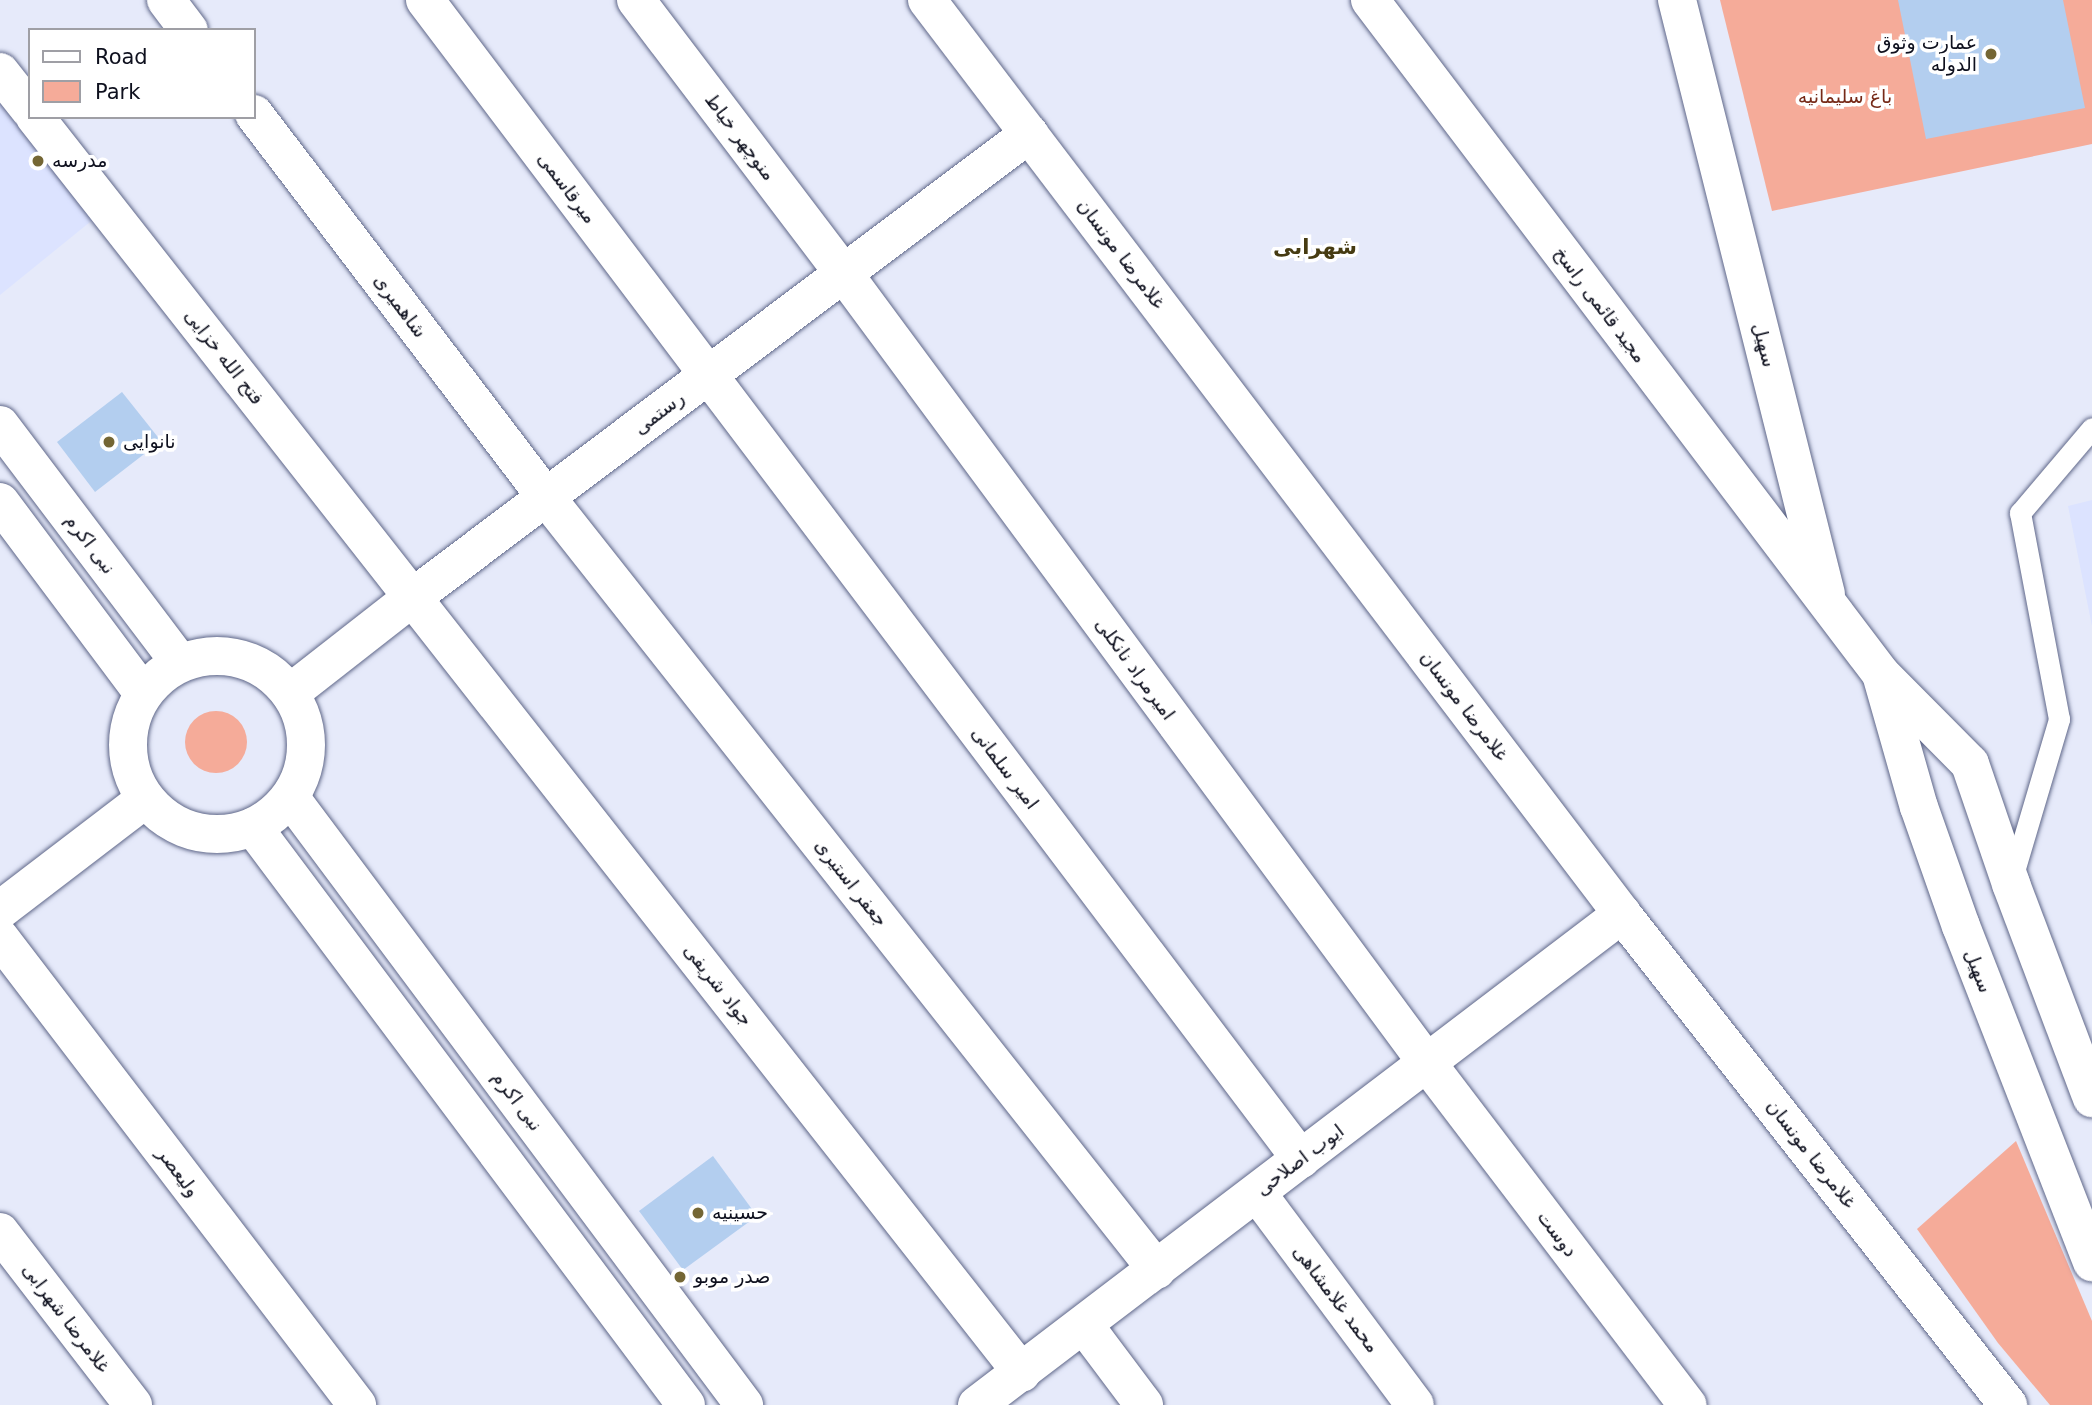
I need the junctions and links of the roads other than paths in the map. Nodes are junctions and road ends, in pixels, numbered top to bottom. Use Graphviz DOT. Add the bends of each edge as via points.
graph roads {
  1 [pos="166,0"];
  2 [pos="425,0"];
  3 [pos="636,0"];
  4 [pos="927,0"];
  5 [pos="1370,0"];
  6 [pos="1677,0"];
  7 [pos="187,28"];
  8 [pos="0,72"];
  9 [pos="28,107"];
  10 [pos="256,117"];
  11 [pos="37,119"];
  12 [pos="1029,134"];
  13 [pos="844,274"];
  14 [pos="709,376"];
  15 [pos="0,425"];
  16 [pos="2092,428"];
  17 [pos="546,497"];
  18 [pos="0,502"];
  19 [pos="414,597"];
  20 [pos="1830,610"];
  21 [pos="179,662"];
  22 [pos="1881,674"];
  23 [pos="143,692"];
  24 [pos="290,693"];
  25 [pos="290,797"];
  26 [pos="145,799"];
  27 [pos="253,828"];
  28 [pos="2011,884"];
  29 [pos="0,910"];
  30 [pos="1622,914"];
  31 [pos="0,938"];
  32 [pos="1427,1063"];
  33 [pos="2092,1098"];
  34 [pos="1301,1159"];
  35 [pos="1257,1193"];
  36 [pos="0,1232"];
  37 [pos="2092,1262"];
  38 [pos="1157,1270"];
  39 [pos="1084,1325"];
  40 [pos="1022,1373"];
  41 [pos="133,1405"];
  42 [pos="357,1405"];
  43 [pos="686,1405"];
  44 [pos="744,1405"];
  45 [pos="976,1405"];
  46 [pos="1144,1405"];
  47 [pos="1415,1405"];
  48 [pos="1688,1405"];
  49 [pos="2008,1405"];
  1 -- 7 [label="street"];
  2 -- 14 [label="street, میرقاسمی"];
  3 -- 13 [label="street, منوچهر خیاط"];
  4 -- 12 [label="street, غلامرضا مونسان"];
  5 -- 20 [label="street, مجید قائمی راسخ"];
  6 -- 20 [label="street, سهیل"];
  8 -- 9 [label="street"];
  10 -- 17 [label="street, شاهمیری"];
  11 -- 19 [label="street, فتح الله خزایی"];
  12 -- 13 [label="street, رستمی"];
  12 -- 30 [label="street, غلامرضا مونسان"];
  13 -- 14 [label="street, رستمی"];
  13 -- 32 [label="street, امیرمراد نانکلی"];
  14 -- 17 [label="street, رستمی"];
  14 -- 34 [label="street, امیر سلمانی"];
  15 -- 21 [label="street, نبی اکرم"];
  16 -- 28 [label="lane" via="2021,513 2059,719"];
  17 -- 19 [label="street, رستمی"];
  17 -- 38 [label="street, جعفر استیری"];
  18 -- 23 [label="street"];
  19 -- 24 [label="street, رستمی"];
  19 -- 40 [label="street, جواد شریفی"];
  20 -- 22 [label="street, سهیل"];
  21 -- 23 [label="street"];
  21 -- 24 [label="street" via="209,655 240,658 268,671"];
  22 -- 28 [label="street, سهیل" via="1970,764"];
  22 -- 37 [label="street, سهیل" via="1919,807 1961,926"];
  23 -- 26 [label="street" via="131,718 127,746 131,774"];
  24 -- 25 [label="street" via="303,718 306,746 302,773"];
  25 -- 27 [label="street"];
  25 -- 44 [label="street, نبی اکرم"];
  26 -- 27 [label="street" via="167,820 194,832 224,835"];
  26 -- 29 [label="street"];
  27 -- 43 [label="street"];
  28 -- 33 [label="street, سهیل"];
  30 -- 32 [label="street, ایوب اصلاحی"];
  30 -- 49 [label="street, غلامرضا مونسان"];
  31 -- 42 [label="street, ولیعصر"];
  32 -- 34 [label="street, ایوب اصلاحی"];
  32 -- 48 [label="street, دوست"];
  34 -- 35 [label="street, ایوب اصلاحی"];
  35 -- 38 [label="street, ایوب اصلاحی"];
  35 -- 47 [label="street, محمد غلامشاهی"];
  36 -- 41 [label="street, غلامرضا شهرابی"];
  38 -- 39 [label="street, ایوب اصلاحی"];
  39 -- 40 [label="street, ایوب اصلاحی"];
  39 -- 46 [label="street"];
  40 -- 45 [label="street, ایوب اصلاحی"];
}
